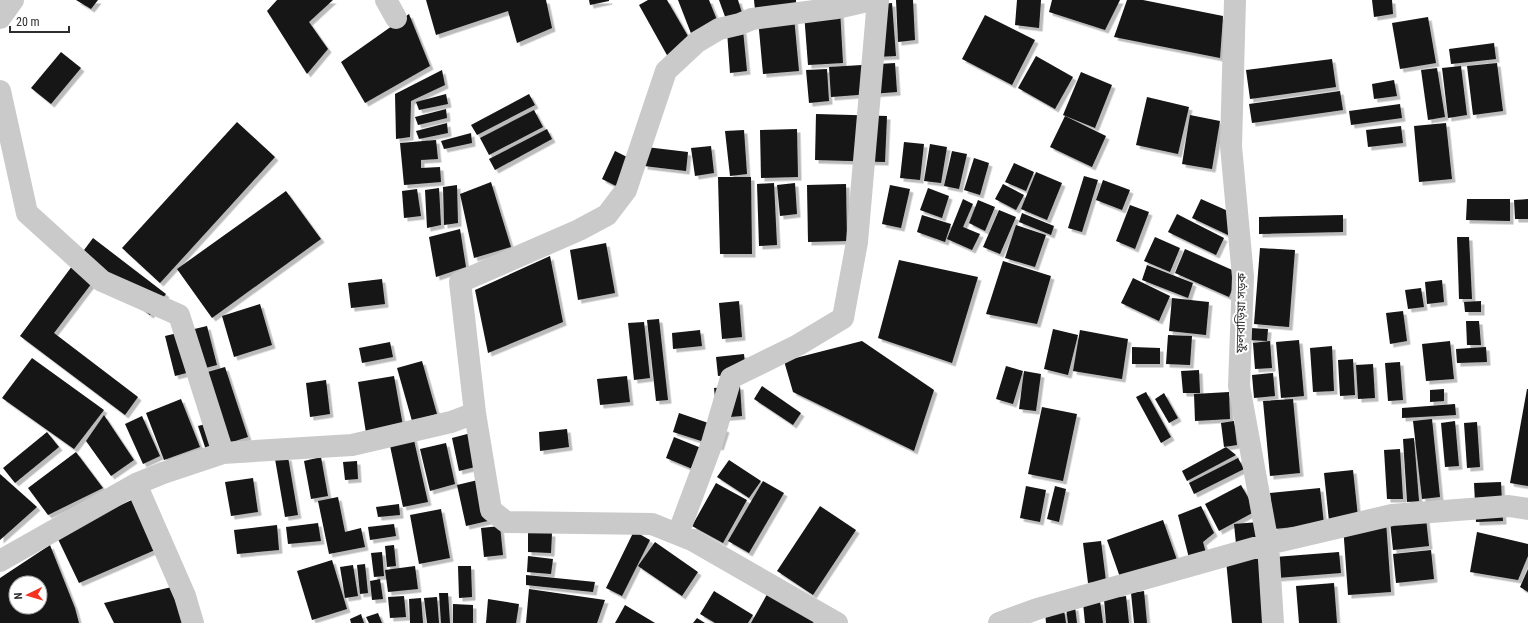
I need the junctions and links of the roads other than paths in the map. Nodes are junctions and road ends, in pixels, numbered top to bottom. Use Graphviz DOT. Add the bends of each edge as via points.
graph roads {
  1 [pos="13,0"];
  2 [pos="872,0"];
  3 [pos="878,0"];
  4 [pos="1235,0"];
  5 [pos="0,18"];
  6 [pos="0,91"];
  7 [pos="475,413"];
  8 [pos="223,453"];
  9 [pos="136,484"];
  10 [pos="1528,509"];
  11 [pos="678,534"];
  12 [pos="1268,544"];
  13 [pos="0,561"];
  14 [pos="193,623"];
  15 [pos="837,623"];
  16 [pos="999,623"];
  17 [pos="1273,623"];
  1 -- 5 [label="street"];
  2 -- 7 [label="street" via="837,8 752,19 719,29 697,42 666,71 626,190 607,214 579,230 460,282"];
  3 -- 11 [label="street" via="857,242 843,318 798,345 731,378 712,443"];
  4 -- 12 [label="street, ফুলবাড়িয়া সড়ক" via="1231,146 1243,277 1239,386"];
  6 -- 8 [label="street" via="27,213 102,281 179,315"];
  7 -- 8 [label="street" via="451,422 352,446"];
  7 -- 11 [label="street" via="492,510 506,522 652,524"];
  8 -- 9 [label="street"];
  9 -- 13 [label="street"];
  9 -- 14 [label="street" via="185,596"];
  10 -- 12 [label="street" via="1509,506 1392,515"];
  11 -- 15 [label="street"];
  12 -- 16 [label="street" via="1037,609"];
  12 -- 17 [label="street, ফুলবাড়িয়া সড়ক"];
}
